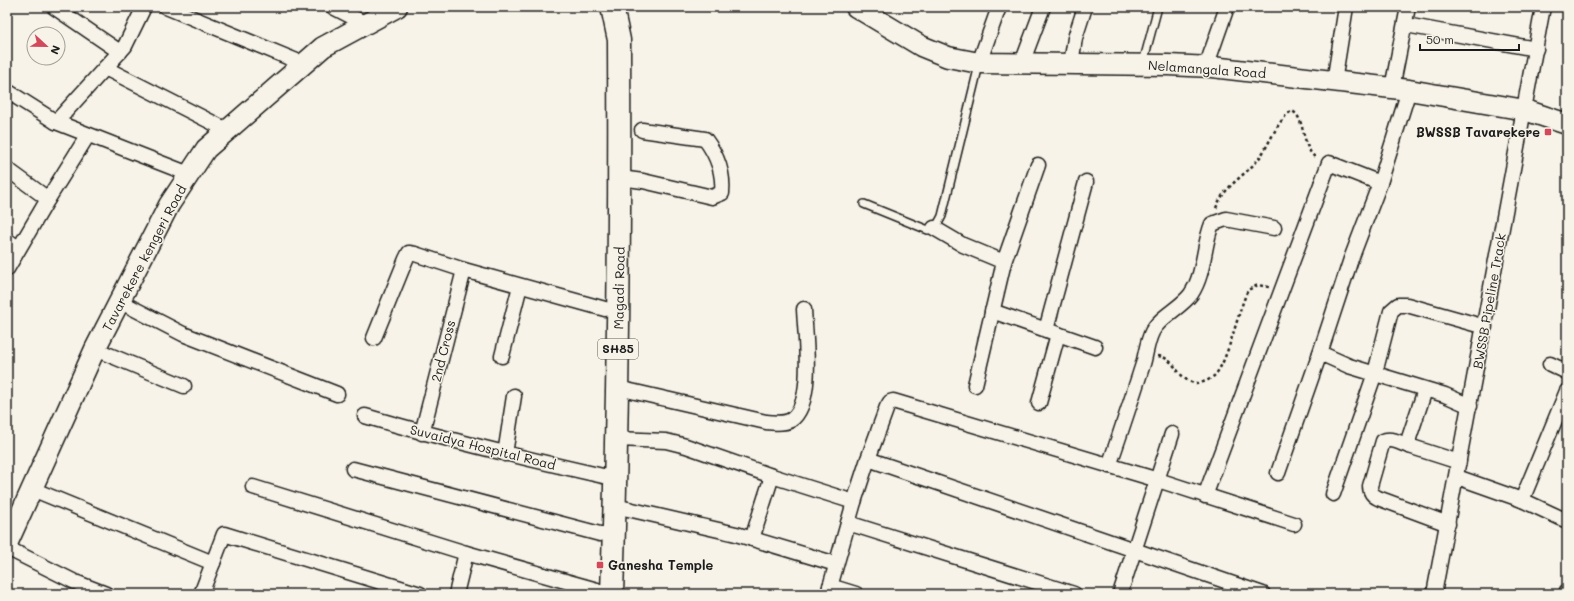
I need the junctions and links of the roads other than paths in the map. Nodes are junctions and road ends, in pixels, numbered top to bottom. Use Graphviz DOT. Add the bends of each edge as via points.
graph roads {
  1 [pos="54,7"];
  2 [pos="144,7"];
  3 [pos="166,7"];
  4 [pos="334,7"];
  5 [pos="398,7"];
  6 [pos="612,7"];
  7 [pos="856,7"];
  8 [pos="999,7"];
  9 [pos="1043,7"];
  10 [pos="1085,7"];
  11 [pos="1158,7"];
  12 [pos="1227,7"];
  13 [pos="1346,7"];
  14 [pos="1408,7"];
  15 [pos="1543,7"];
  16 [pos="366,24"];
  17 [pos="1406,25"];
  18 [pos="1536,49"];
  19 [pos="120,52"];
  20 [pos="979,63"];
  21 [pos="1022,63"];
  22 [pos="304,64"];
  23 [pos="1071,64"];
  24 [pos="1143,64"];
  25 [pos="1206,67"];
  26 [pos="106,68"];
  27 [pos="1334,82"];
  28 [pos="1401,89"];
  29 [pos="7,91"];
  30 [pos="613,104"];
  31 [pos="1524,110"];
  32 [pos="56,122"];
  33 [pos="1567,124"];
  34 [pos="227,130"];
  35 [pos="642,130"];
  36 [pos="88,135"];
  37 [pos="1038,165"];
  38 [pos="7,169"];
  39 [pos="189,174"];
  40 [pos="620,178"];
  41 [pos="1086,182"];
  42 [pos="1380,183"];
  43 [pos="48,199"];
  44 [pos="864,204"];
  45 [pos="934,228"];
  46 [pos="1274,228"];
  47 [pos="7,240"];
  48 [pos="18,248"];
  49 [pos="1004,262"];
  50 [pos="7,270"];
  51 [pos="464,270"];
  52 [pos="520,286"];
  53 [pos="119,301"];
  54 [pos="606,309"];
  55 [pos="804,309"];
  56 [pos="992,311"];
  57 [pos="1484,327"];
  58 [pos="1052,332"];
  59 [pos="374,338"];
  60 [pos="1095,347"];
  61 [pos="95,349"];
  62 [pos="1320,353"];
  63 [pos="502,356"];
  64 [pos="1550,364"];
  65 [pos="1567,372"];
  66 [pos="1375,374"];
  67 [pos="184,386"];
  68 [pos="975,386"];
  69 [pos="618,388"];
  70 [pos="1425,390"];
  71 [pos="1567,391"];
  72 [pos="337,394"];
  73 [pos="514,396"];
  74 [pos="1039,403"];
  75 [pos="1470,406"];
  76 [pos="364,416"];
  77 [pos="422,433"];
  78 [pos="1172,434"];
  79 [pos="617,439"];
  80 [pos="1409,446"];
  81 [pos="505,454"];
  82 [pos="868,459"];
  83 [pos="1460,462"];
  84 [pos="1110,466"];
  85 [pos="353,469"];
  86 [pos="1278,474"];
  87 [pos="603,476"];
  88 [pos="772,476"];
  89 [pos="1457,477"];
  90 [pos="1158,480"];
  91 [pos="253,487"];
  92 [pos="32,489"];
  93 [pos="1333,494"];
  94 [pos="1205,496"];
  95 [pos="1522,500"];
  96 [pos="854,502"];
  97 [pos="615,506"];
  98 [pos="1567,521"];
  99 [pos="848,523"];
  100 [pos="1294,524"];
  101 [pos="1448,524"];
  102 [pos="9,532"];
  103 [pos="600,534"];
  104 [pos="752,539"];
  105 [pos="7,548"];
  106 [pos="1135,550"];
  107 [pos="466,553"];
  108 [pos="213,563"];
  109 [pos="836,564"];
  110 [pos="829,590"];
  111 [pos="1567,591"];
  112 [pos="602,593"];
  113 [pos="106,594"];
  114 [pos="201,594"];
  115 [pos="420,594"];
  116 [pos="456,594"];
  117 [pos="856,594"];
  118 [pos="1074,594"];
  119 [pos="1120,594"];
  120 [pos="1264,594"];
  121 [pos="1434,594"];
  122 [pos="1566,594"];
  1 -- 19 [label="street"];
  2 -- 19 [label="street"];
  3 -- 22 [label="street"];
  4 -- 16 [label="street"];
  5 -- 16 [label="main road, Tavarekere kengeri Road"];
  6 -- 30 [label="main road, Magadi Road / SH85" via="607,37"];
  7 -- 20 [label="main road, Nelamangala Road" via="921,46 948,57"];
  8 -- 20 [label="street"];
  9 -- 21 [label="street"];
  10 -- 23 [label="street" via="1075,38"];
  11 -- 24 [label="lane"];
  12 -- 25 [label="street"];
  13 -- 27 [label="street"];
  14 -- 17 [label="street"];
  15 -- 18 [label="street, BWSSB Pipeline Track"];
  16 -- 22 [label="main road, Tavarekere kengeri Road" via="324,47"];
  17 -- 18 [label="street"];
  17 -- 28 [label="street"];
  18 -- 31 [label="street, BWSSB Pipeline Track"];
  19 -- 26 [label="street"];
  20 -- 21 [label="main road, Nelamangala Road"];
  20 -- 45 [label="lane" via="942,216"];
  21 -- 23 [label="main road, Nelamangala Road"];
  22 -- 34 [label="main road, Tavarekere kengeri Road"];
  23 -- 24 [label="main road, Nelamangala Road"];
  24 -- 25 [label="main road, Nelamangala Road"];
  25 -- 27 [label="main road, Nelamangala Road"];
  26 -- 32 [label="street"];
  26 -- 34 [label="street"];
  27 -- 28 [label="main road, Nelamangala Road"];
  28 -- 31 [label="main road, Nelamangala Road"];
  28 -- 42 [label="street"];
  29 -- 32 [label="street"];
  30 -- 40 [label="main road, Magadi Road / SH85"];
  30 -- 54 [label="main road, Magadi Road / SH85"];
  31 -- 33 [label="main road, Nelamangala Road"];
  31 -- 57 [label="street, BWSSB Pipeline Track"];
  32 -- 36 [label="street"];
  34 -- 39 [label="main road, Tavarekere kengeri Road" via="206,148"];
  35 -- 40 [label="street" via="705,138 714,151 723,180 722,193 712,196"];
  36 -- 39 [label="street"];
  36 -- 43 [label="street"];
  37 -- 49 [label="street"];
  38 -- 43 [label="street"];
  39 -- 53 [label="main road, Tavarekere kengeri Road" via="169,205"];
  40 -- 69 [label="main road, Magadi Road / SH85"];
  41 -- 58 [label="street"];
  42 -- 62 [label="street" via="1351,259"];
  42 -- 94 [label="street" via="1329,163"];
  43 -- 48 [label="street"];
  44 -- 45 [label="lane" via="920,228"];
  45 -- 49 [label="street" via="963,245"];
  46 -- 84 [label="street" via="1226,219 1212,224 1196,284 1186,300 1153,330"];
  47 -- 48 [label="street"];
  48 -- 50 [label="street"];
  49 -- 56 [label="street"];
  51 -- 52 [label="street"];
  51 -- 59 [label="street" via="409,254"];
  51 -- 77 [label="street, 2nd Cross"];
  52 -- 54 [label="street"];
  52 -- 63 [label="street"];
  53 -- 61 [label="main road, Tavarekere kengeri Road"];
  53 -- 72 [label="street" via="183,334"];
  54 -- 87 [label="main road, Magadi Road / SH85"];
  55 -- 69 [label="street" via="807,376 805,395 800,410 791,420 779,423 766,422"];
  56 -- 58 [label="street"];
  56 -- 68 [label="street"];
  57 -- 66 [label="street" via="1407,305 1398,305 1392,311"];
  57 -- 75 [label="street, BWSSB Pipeline Track"];
  58 -- 60 [label="street"];
  58 -- 74 [label="street"];
  61 -- 67 [label="street"];
  61 -- 92 [label="main road, Tavarekere kengeri Road"];
  62 -- 66 [label="street"];
  62 -- 86 [label="street"];
  64 -- 65 [label="street"];
  66 -- 70 [label="street"];
  66 -- 93 [label="street"];
  69 -- 79 [label="main road, Magadi Road / SH85"];
  70 -- 75 [label="street"];
  70 -- 80 [label="street" via="1409,438"];
  71 -- 95 [label="street"];
  73 -- 81 [label="street"];
  75 -- 83 [label="street, BWSSB Pipeline Track"];
  76 -- 77 [label="street, Suvaidya Hospital Road"];
  77 -- 81 [label="street, Suvaidya Hospital Road"];
  78 -- 90 [label="street"];
  79 -- 88 [label="street" via="666,441"];
  79 -- 97 [label="main road, Magadi Road / SH85"];
  80 -- 83 [label="street"];
  80 -- 101 [label="street" via="1392,440 1382,441 1370,492 1373,496"];
  81 -- 87 [label="street, Suvaidya Hospital Road"];
  82 -- 84 [label="street" via="887,407 894,400"];
  82 -- 96 [label="street"];
  82 -- 106 [label="street"];
  83 -- 89 [label="street, BWSSB Pipeline Track"];
  84 -- 90 [label="street"];
  85 -- 103 [label="street"];
  87 -- 103 [label="main road, Magadi Road / SH85"];
  88 -- 96 [label="street"];
  88 -- 104 [label="street"];
  89 -- 95 [label="street"];
  89 -- 101 [label="street, BWSSB Pipeline Track"];
  90 -- 94 [label="street"];
  90 -- 106 [label="street"];
  91 -- 107 [label="street"];
  92 -- 102 [label="main road, Tavarekere kengeri Road"];
  92 -- 108 [label="street"];
  94 -- 100 [label="street"];
  95 -- 98 [label="street"];
  96 -- 99 [label="street"];
  97 -- 104 [label="street"];
  97 -- 112 [label="main road, Magadi Road / SH85"];
  99 -- 109 [label="street"];
  99 -- 118 [label="street"];
  101 -- 121 [label="street, BWSSB Pipeline Track"];
  103 -- 112 [label="main road, Magadi Road / SH85"];
  104 -- 109 [label="street"];
  105 -- 113 [label="street" via="74,582"];
  106 -- 119 [label="street"];
  106 -- 120 [label="street"];
  107 -- 112 [label="street"];
  107 -- 116 [label="street"];
  108 -- 114 [label="street"];
  108 -- 115 [label="street" via="224,534"];
  109 -- 110 [label="street"];
  110 -- 117 [label="street"];
  111 -- 122 [label="street"];
}
